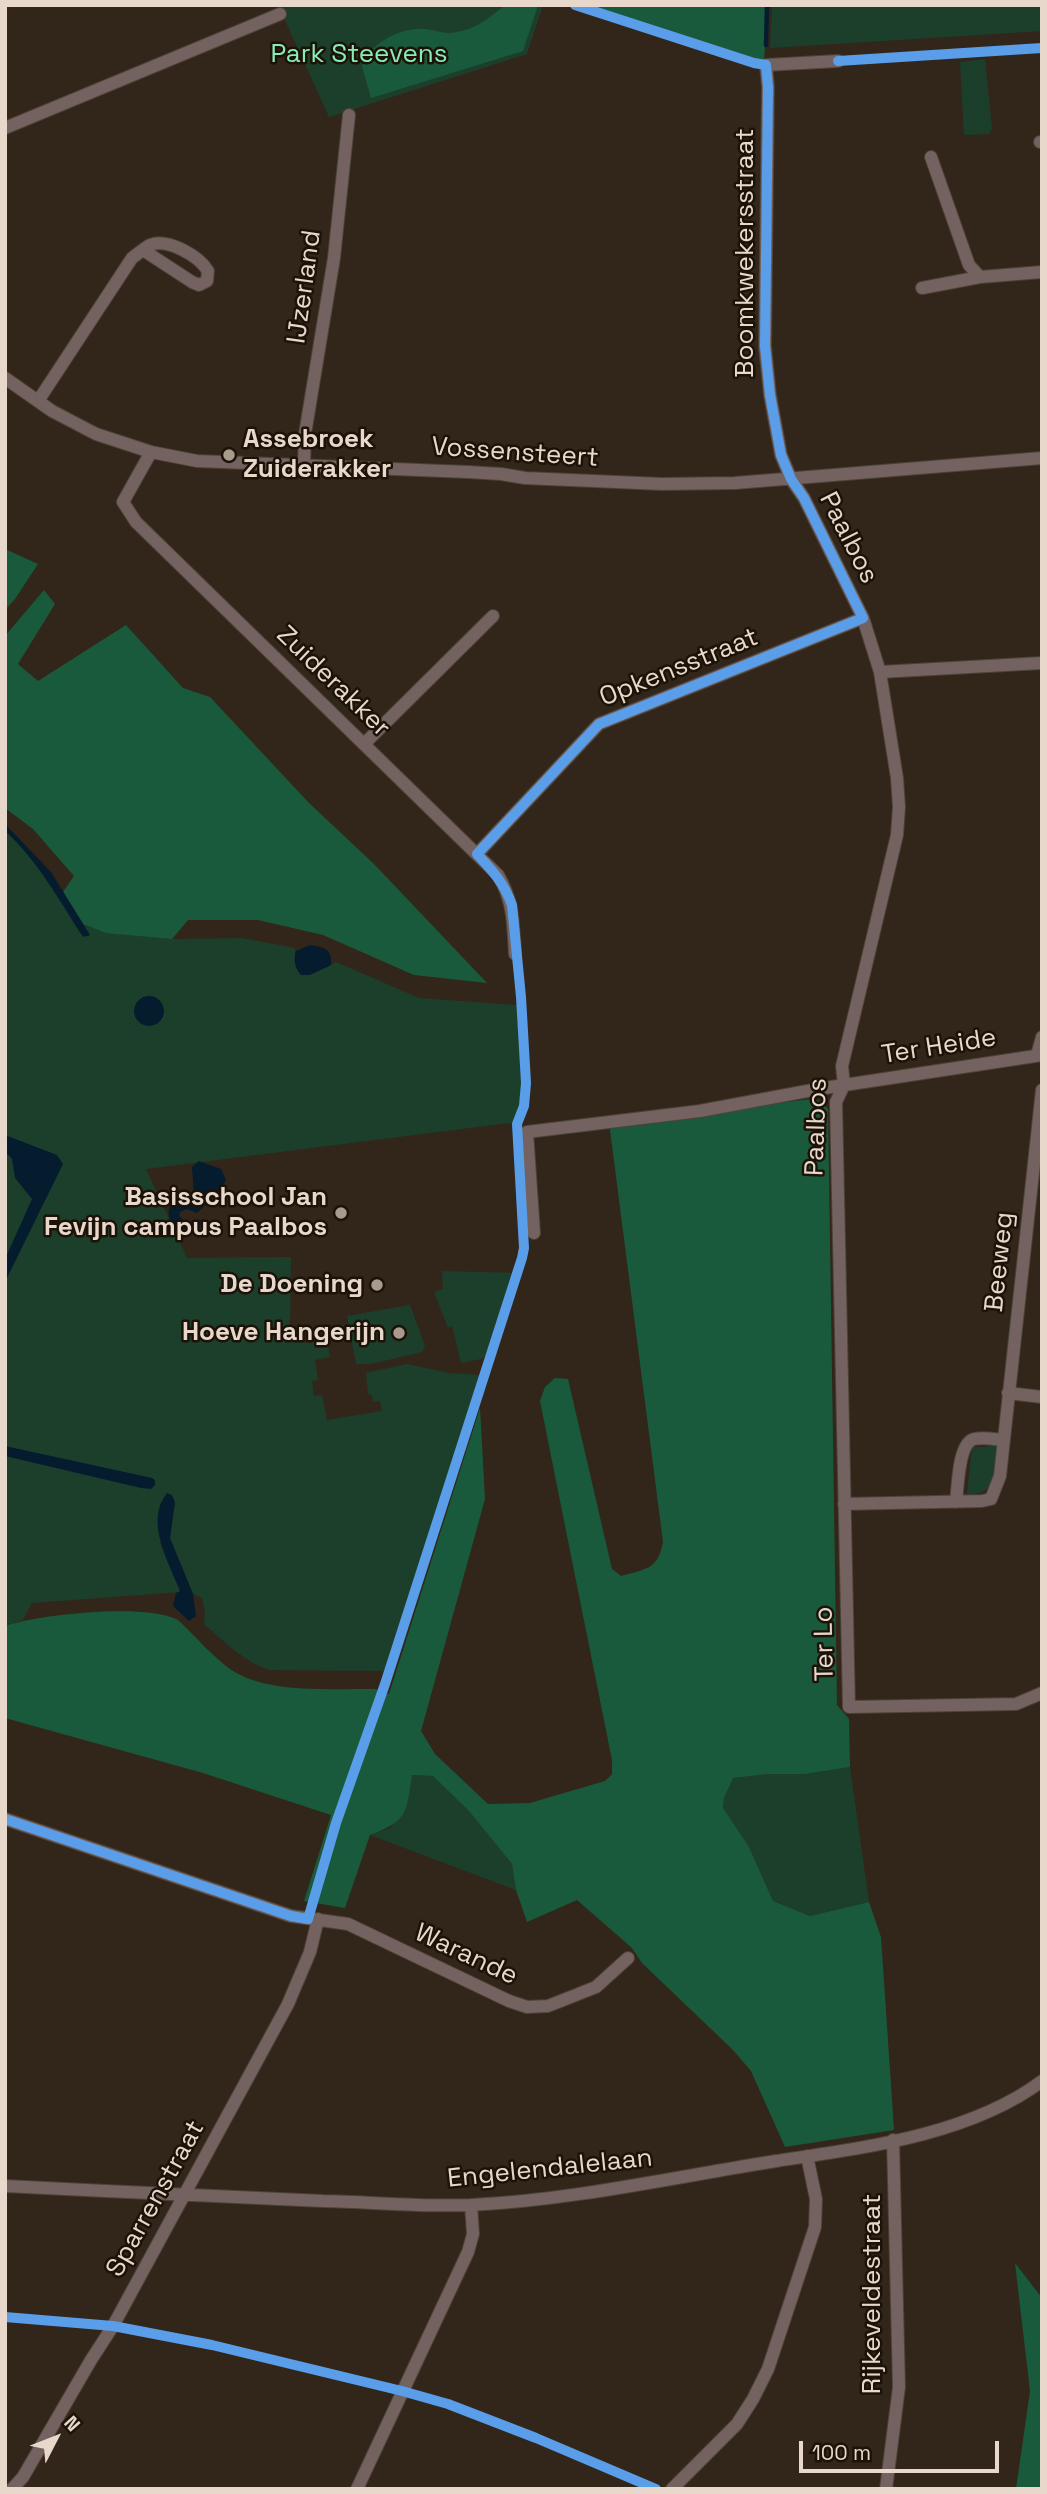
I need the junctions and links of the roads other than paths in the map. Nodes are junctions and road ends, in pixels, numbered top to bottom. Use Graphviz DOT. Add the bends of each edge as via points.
graph roads {
  1 [pos="280,14"];
  2 [pos="838,61"];
  3 [pos="349,116"];
  4 [pos="5,128"];
  5 [pos="931,157"];
  6 [pos="143,250"];
  7 [pos="1042,272"];
  8 [pos="980,277"];
  9 [pos="922,288"];
  10 [pos="5,378"];
  11 [pos="38,401"];
  12 [pos="150,452"];
  13 [pos="1042,458"];
  14 [pos="304,465"];
  15 [pos="791,479"];
  16 [pos="493,616"];
  17 [pos="863,618"];
  18 [pos="1042,663"];
  19 [pos="880,671"];
  20 [pos="364,744"];
  21 [pos="477,854"];
  22 [pos="515,954"];
  23 [pos="1042,1037"];
  24 [pos="1039,1055"];
  25 [pos="844,1086"];
  26 [pos="1042,1090"];
  27 [pos="1041,1106"];
  28 [pos="534,1233"];
  29 [pos="1008,1393"];
  30 [pos="1042,1397"];
  31 [pos="1003,1440"];
  32 [pos="956,1502"];
  33 [pos="845,1507"];
  34 [pos="1042,1693"];
  35 [pos="5,1819"];
  36 [pos="313,1919"];
  37 [pos="628,1958"];
  38 [pos="1042,2081"];
  39 [pos="893,2140"];
  40 [pos="807,2156"];
  41 [pos="5,2186"];
  42 [pos="184,2196"];
  43 [pos="471,2205"];
  44 [pos="12,2489"];
  45 [pos="357,2489"];
  46 [pos="672,2489"];
  47 [pos="886,2489"];
  1 -- 4 [label="street"];
  2 -- 15 [label="street, Boomkwekersstraat" via="766,65 765,346 781,455"];
  3 -- 14 [label="street, IJzerland"];
  5 -- 8 [label="street" via="969,265"];
  6 -- 6 [label="street" via="160,244 181,250 205,265 207,281 192,282"];
  6 -- 11 [label="street" via="132,258"];
  7 -- 8 [label="street"];
  8 -- 9 [label="street"];
  10 -- 11 [label="street, Vossensteert"];
  11 -- 12 [label="street, Vossensteert" via="96,434"];
  12 -- 14 [label="street, Vossensteert" via="197,461"];
  12 -- 20 [label="street, Zuiderakker" via="123,502 136,522"];
  13 -- 15 [label="street, Vossensteert"];
  14 -- 15 [label="street, Vossensteert" via="663,484"];
  15 -- 17 [label="street, Paalbos"];
  16 -- 20 [label="street"];
  17 -- 19 [label="street, Paalbos"];
  17 -- 21 [label="street, Opkensstraat" via="599,724"];
  18 -- 19 [label="street"];
  19 -- 25 [label="street, Paalbos" via="897,778 897,835 842,1066"];
  20 -- 21 [label="street, Zuiderakker"];
  21 -- 22 [label="street, Zuiderakker" via="507,891"];
  23 -- 24 [label="street"];
  24 -- 25 [label="street, Ter Heide"];
  25 -- 28 [label="street, Ter Heide" via="700,1111 527,1132"];
  25 -- 33 [label="street, Paalbos" via="836,1102"];
  26 -- 27 [label="street, Beeweg"];
  27 -- 29 [label="street, Beeweg"];
  29 -- 30 [label="street"];
  29 -- 31 [label="street, Beeweg"];
  31 -- 32 [label="street, Beeweg" via="1000,1476 991,1499"];
  31 -- 32 [label="street" via="972,1439 966,1444"];
  32 -- 33 [label="street, Beeweg"];
  33 -- 34 [label="street, Ter Lo" via="849,1707 1016,1704"];
  35 -- 36 [label="street, Warande" via="291,1916"];
  36 -- 37 [label="street, Warande" via="348,1924 527,2007 548,2006 596,1987"];
  36 -- 42 [label="street, Sparrenstraat" via="310,1952 288,2004"];
  38 -- 39 [label="street, Engelendalelaan" via="949,2128"];
  39 -- 40 [label="street, Engelendalelaan"];
  39 -- 47 [label="street, Rijkeveldestraat" via="899,2387"];
  40 -- 43 [label="street, Engelendalelaan" via="569,2195"];
  40 -- 46 [label="street" via="816,2199 815,2227 768,2369 737,2424"];
  41 -- 42 [label="street, Engelendalelaan"];
  42 -- 43 [label="street, Engelendalelaan"];
  42 -- 44 [label="street, Sparrenstraat" via="113,2326"];
  43 -- 45 [label="street" via="473,2234 468,2252"];
}
